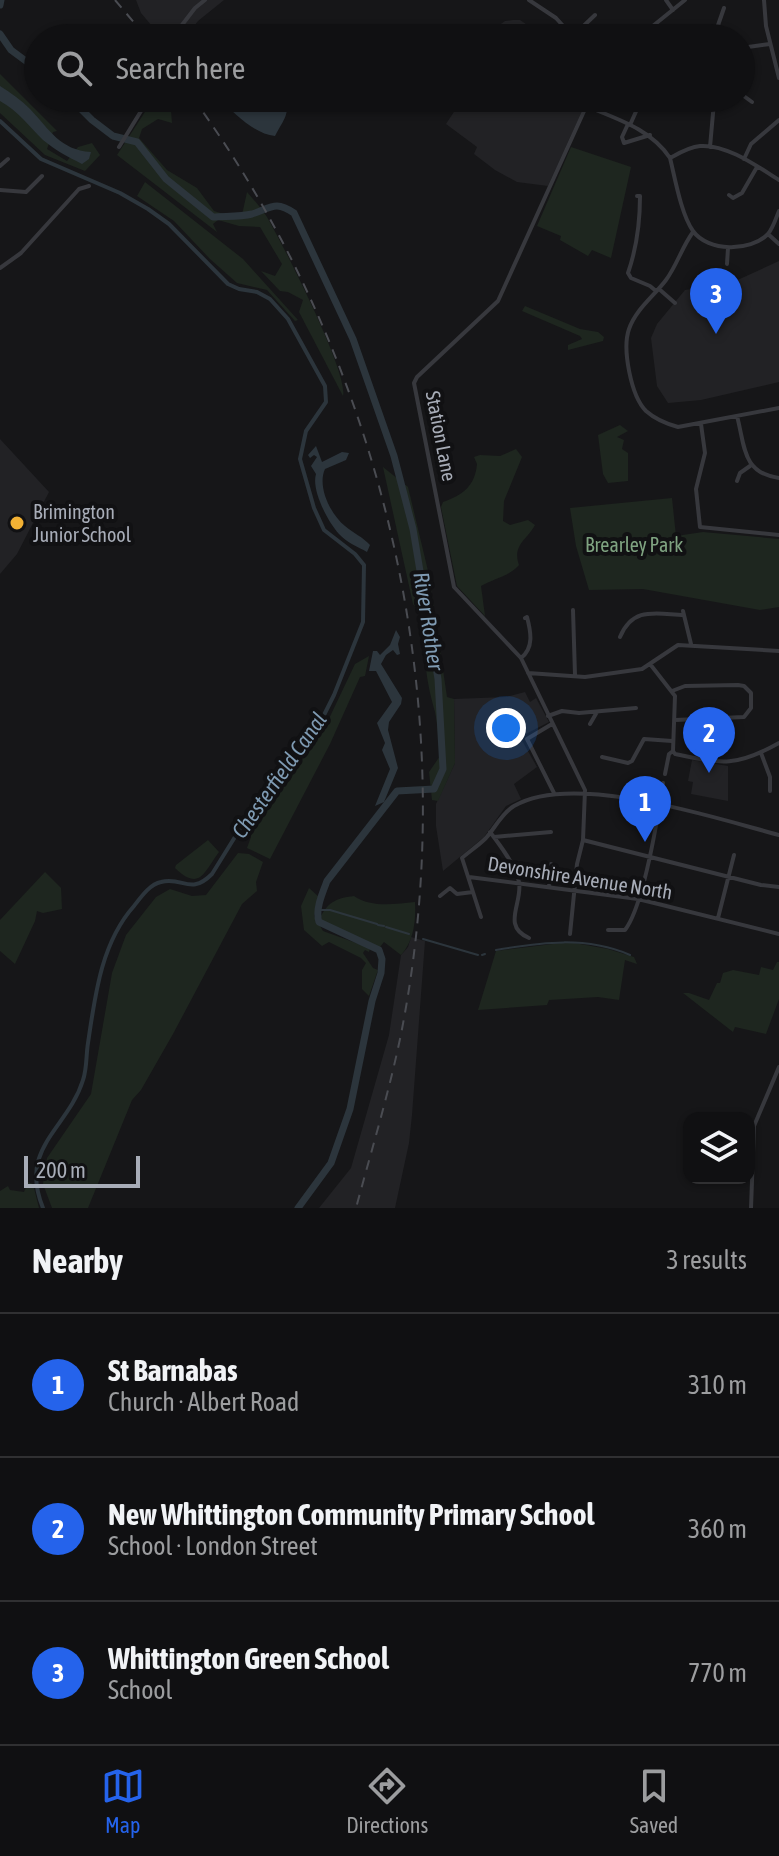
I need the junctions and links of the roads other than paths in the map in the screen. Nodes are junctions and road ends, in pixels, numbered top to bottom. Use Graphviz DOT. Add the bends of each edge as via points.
graph roads {
  1 [pos="205,0"];
  2 [pos="529,0"];
  3 [pos="549,0"];
  4 [pos="666,0"];
  5 [pos="685,0"];
  6 [pos="764,0"];
  7 [pos="543,7"];
  8 [pos="724,8"];
  9 [pos="673,10"];
  10 [pos="595,15"];
  11 [pos="182,24"];
  12 [pos="560,24"];
  13 [pos="586,24"];
  14 [pos="656,24"];
  15 [pos="718,24"];
  16 [pos="770,44"];
  17 [pos="755,46"];
  18 [pos="779,78"];
  19 [pos="140,112"];
  20 [pos="583,112"];
  21 [pos="600,112"];
  22 [pos="635,112"];
  23 [pos="713,112"];
  24 [pos="779,120"];
  25 [pos="629,124"];
  26 [pos="650,135"];
  27 [pos="119,147"];
  28 [pos="710,147"];
  29 [pos="670,158"];
  30 [pos="8,159"];
  31 [pos="743,160"];
  32 [pos="0,166"];
  33 [pos="757,167"];
  34 [pos="5,171"];
  35 [pos="42,176"];
  36 [pos="779,180"];
  37 [pos="89,186"];
  38 [pos="0,190"];
  39 [pos="729,195"];
  40 [pos="637,196"];
  41 [pos="779,211"];
  42 [pos="693,232"];
  43 [pos="768,234"];
  44 [pos="779,244"];
  45 [pos="728,248"];
  46 [pos="727,264"];
  47 [pos="0,268"];
  48 [pos="657,290"];
  49 [pos="675,303"];
  50 [pos="779,408"];
  51 [pos="737,416"];
  52 [pos="701,424"];
  53 [pos="750,466"];
  54 [pos="779,478"];
  55 [pos="737,481"];
  56 [pos="779,535"];
  57 [pos="573,610"];
  58 [pos="525,618"];
  59 [pos="620,637"];
  60 [pos="691,644"];
  61 [pos="779,651"];
  62 [pos="521,658"];
  63 [pos="650,664"];
  64 [pos="528,673"];
  65 [pos="575,675"];
  66 [pos="672,691"];
  67 [pos="636,708"];
  68 [pos="597,712"];
  69 [pos="548,716"];
  70 [pos="675,720"];
  71 [pos="552,724"];
  72 [pos="590,724"];
  73 [pos="672,741"];
  74 [pos="779,743"];
  75 [pos="673,751"];
  76 [pos="761,753"];
  77 [pos="602,757"];
  78 [pos="665,774"];
  79 [pos="663,783"];
  80 [pos="770,791"];
  81 [pos="554,793"];
  82 [pos="586,793"];
  83 [pos="660,806"];
  84 [pos="551,832"];
  85 [pos="492,835"];
  86 [pos="779,835"];
  87 [pos="583,840"];
  88 [pos="734,855"];
  89 [pos="649,857"];
  90 [pos="551,864"];
  91 [pos="469,877"];
  92 [pos="728,877"];
  93 [pos="520,883"];
  94 [pos="549,887"];
  95 [pos="779,887"];
  96 [pos="574,891"];
  97 [pos="473,892"];
  98 [pos="440,896"];
  99 [pos="638,899"];
  100 [pos="481,917"];
  101 [pos="718,918"];
  102 [pos="608,930"];
  103 [pos="570,934"];
  104 [pos="779,934"];
  105 [pos="529,938"];
  106 [pos="779,1067"];
  107 [pos="751,1208"];
  1 -- 11 [label="street"];
  2 -- 7 [label="street"];
  3 -- 7 [label="street"];
  4 -- 9 [label="street"];
  5 -- 9 [label="street"];
  6 -- 16 [label="street"];
  7 -- 12 [label="street"];
  8 -- 15 [label="street"];
  9 -- 14 [label="street"];
  10 -- 13 [label="street"];
  16 -- 17 [label="street"];
  16 -- 18 [label="street"];
  19 -- 27 [label="street"];
  20 -- 62 [label="street, Station Lane" via="500,298 414,383 454,587"];
  21 -- 25 [label="street"];
  22 -- 25 [label="street"];
  23 -- 28 [label="street"];
  24 -- 31 [label="street" via="751,144"];
  25 -- 26 [label="street"];
  25 -- 26 [label="street" via="624,143"];
  26 -- 29 [label="street"];
  28 -- 29 [label="street"];
  28 -- 31 [label="street"];
  29 -- 42 [label="street"];
  30 -- 32 [label="street"];
  31 -- 33 [label="street"];
  32 -- 34 [label="street"];
  33 -- 36 [label="street"];
  33 -- 39 [label="street" via="742,193"];
  35 -- 38 [label="street" via="37,186 22,193"];
  37 -- 47 [label="street" via="79,189 21,253"];
  40 -- 48 [label="street" via="640,223 628,273"];
  41 -- 43 [label="street"];
  42 -- 45 [label="street"];
  42 -- 48 [label="street"];
  43 -- 44 [label="street"];
  43 -- 45 [label="street"];
  45 -- 46 [label="street"];
  48 -- 49 [label="street"];
  48 -- 52 [label="street" via="628,331 627,359 637,399 664,423"];
  50 -- 51 [label="street"];
  51 -- 52 [label="street"];
  51 -- 53 [label="street"];
  52 -- 56 [label="street" via="705,453 696,489 700,527"];
  53 -- 54 [label="street"];
  53 -- 55 [label="street"];
  57 -- 65 [label="street"];
  58 -- 62 [label="street" via="530,641"];
  59 -- 60 [label="street" via="633,617 684,613"];
  60 -- 61 [label="street"];
  60 -- 63 [label="street" via="674,646"];
  62 -- 64 [label="street, Station Lane"];
  63 -- 65 [label="street"];
  63 -- 66 [label="street"];
  64 -- 65 [label="street"];
  64 -- 69 [label="street, Station Lane"];
  66 -- 70 [label="street"];
  66 -- 70 [label="street" via="738,685 751,693 751,708 744,717"];
  67 -- 68 [label="street"];
  68 -- 69 [label="street"];
  68 -- 72 [label="street"];
  69 -- 71 [label="street, Station Lane"];
  70 -- 73 [label="street"];
  71 -- 81 [label="street" via="527,739"];
  71 -- 82 [label="street, Station Lane"];
  73 -- 75 [label="street"];
  73 -- 77 [label="street" via="644,739 628,763"];
  74 -- 76 [label="street"];
  75 -- 76 [label="street" via="725,763"];
  75 -- 78 [label="street"];
  76 -- 80 [label="street"];
  79 -- 83 [label="street"];
  81 -- 82 [label="street"];
  81 -- 85 [label="street" via="514,806"];
  82 -- 83 [label="street"];
  82 -- 87 [label="street"];
  83 -- 86 [label="street"];
  83 -- 89 [label="street"];
  84 -- 85 [label="street"];
  85 -- 91 [label="street" via="462,858"];
  85 -- 93 [label="street"];
  87 -- 89 [label="street"];
  87 -- 96 [label="street"];
  88 -- 92 [label="street"];
  89 -- 92 [label="street"];
  89 -- 99 [label="street"];
  90 -- 94 [label="street"];
  91 -- 93 [label="street, Devonshire Avenue North"];
  91 -- 97 [label="street"];
  92 -- 95 [label="street"];
  92 -- 101 [label="street"];
  93 -- 94 [label="street, Devonshire Avenue North"];
  93 -- 105 [label="street" via="516,927"];
  94 -- 96 [label="street, Devonshire Avenue North"];
  96 -- 99 [label="street, Devonshire Avenue North"];
  96 -- 103 [label="street"];
  97 -- 98 [label="street" via="457,894 450,888"];
  97 -- 100 [label="street"];
  99 -- 101 [label="street, Devonshire Avenue North"];
  99 -- 102 [label="street" via="625,930"];
  101 -- 104 [label="street, Devonshire Avenue North"];
  106 -- 107 [label="street" via="754,1126"];
}
